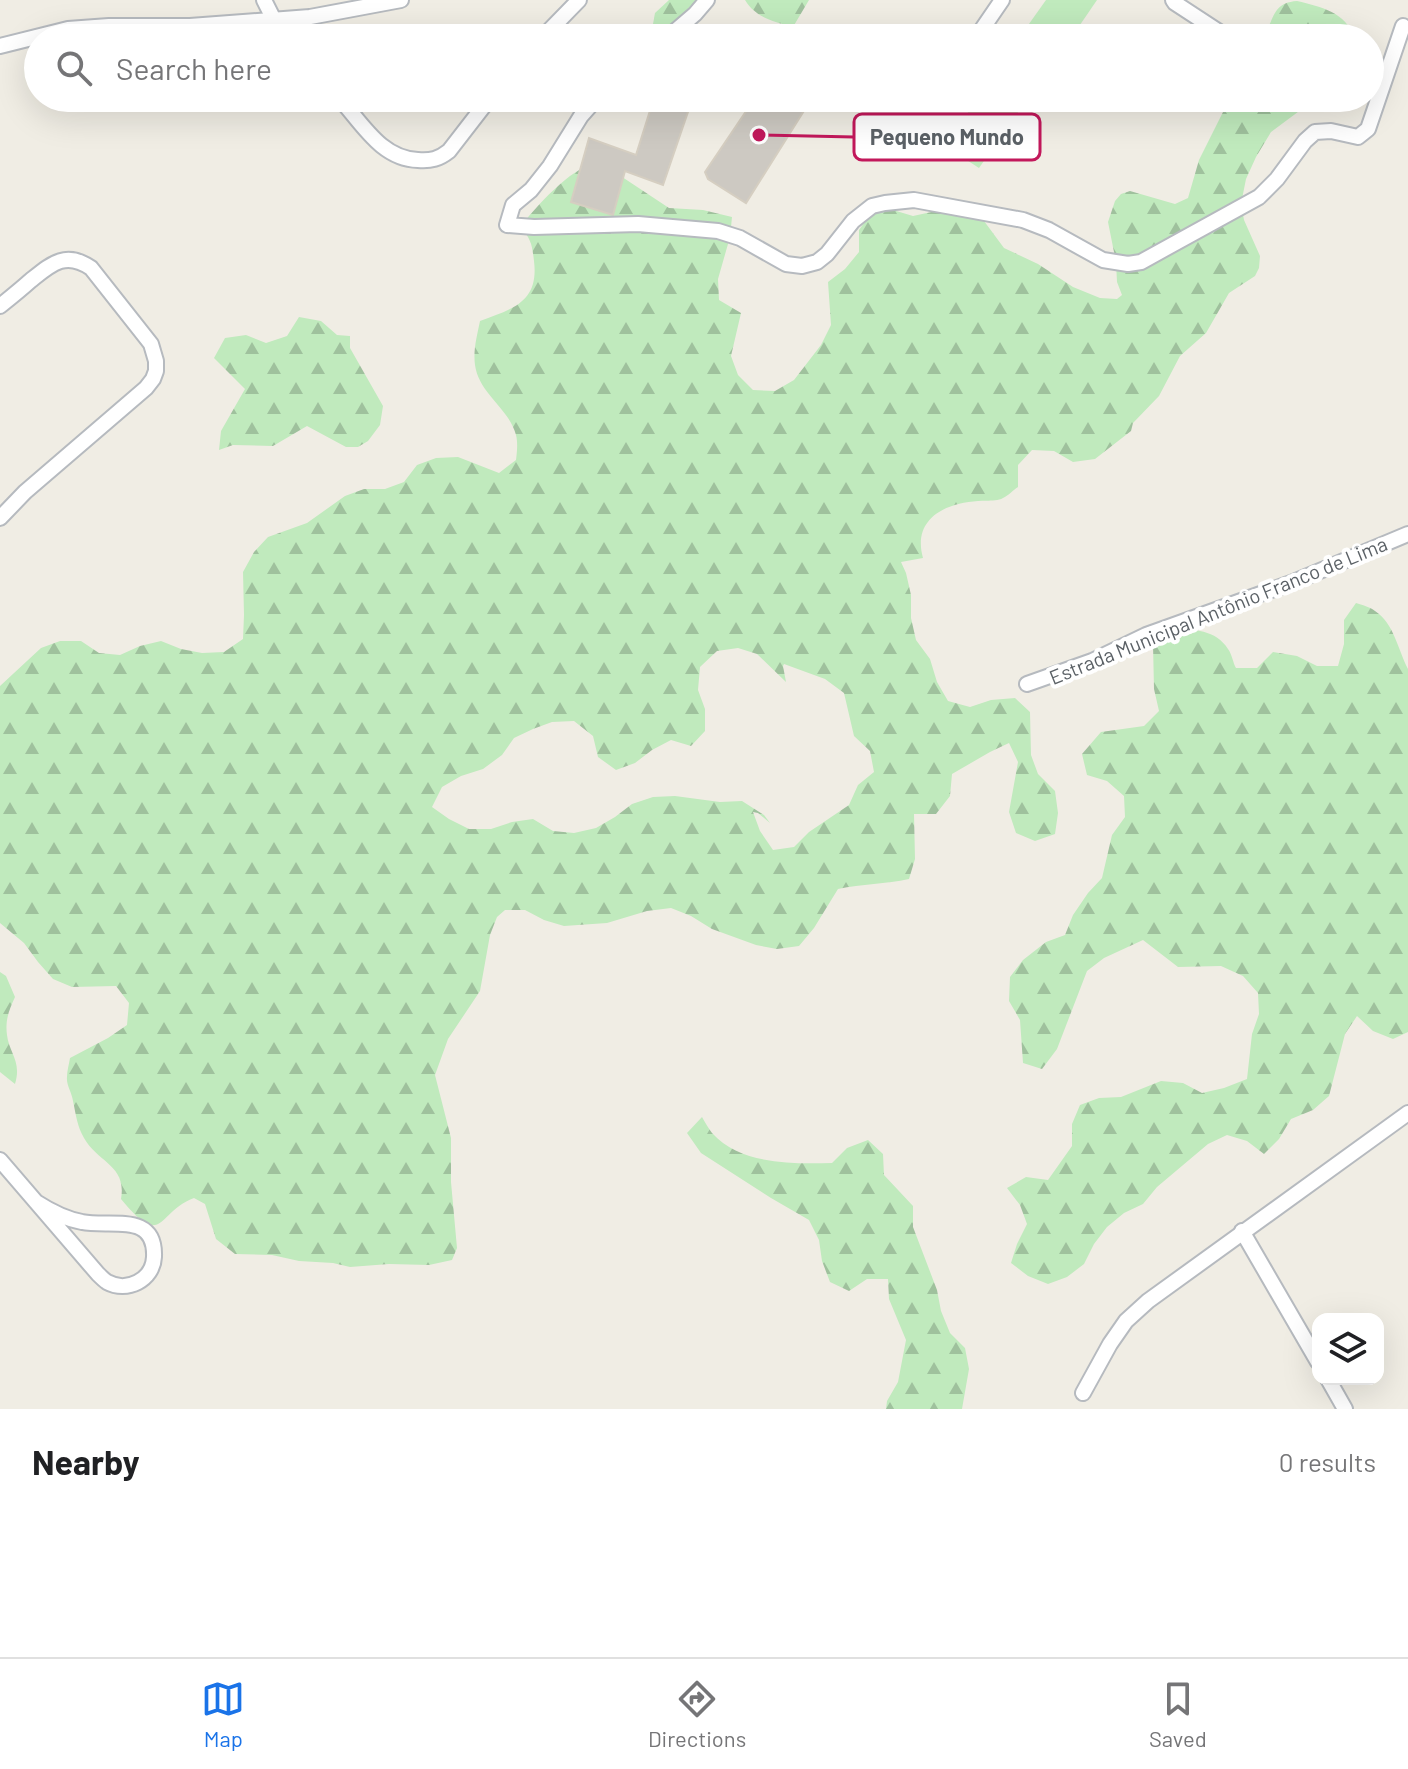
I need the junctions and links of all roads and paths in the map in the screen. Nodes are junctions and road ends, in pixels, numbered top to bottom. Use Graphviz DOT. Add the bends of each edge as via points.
graph roads {
  1 [pos="264,0"];
  2 [pos="401,0"];
  3 [pos="707,0"];
  4 [pos="1002,0"];
  5 [pos="1173,0"];
  6 [pos="578,1"];
  7 [pos="274,20"];
  8 [pos="218,24"];
  9 [pos="277,24"];
  10 [pos="556,24"];
  11 [pos="683,24"];
  12 [pos="986,24"];
  13 [pos="1207,24"];
  14 [pos="1403,26"];
  15 [pos="24,40"];
  16 [pos="0,46"];
  17 [pos="1384,82"];
  18 [pos="351,112"];
  19 [pos="479,112"];
  20 [pos="585,112"];
  21 [pos="1374,112"];
  22 [pos="0,306"];
  23 [pos="0,518"];
  24 [pos="1408,534"];
  25 [pos="1027,684"];
  26 [pos="1408,1113"];
  27 [pos="0,1160"];
  28 [pos="36,1202"];
  29 [pos="1242,1231"];
  30 [pos="1312,1352"];
  31 [pos="1331,1385"];
  32 [pos="1083,1393"];
  33 [pos="1345,1409"];
  1 -- 7 [label="street"];
  2 -- 7 [label="street"];
  3 -- 11 [label="street"];
  4 -- 12 [label="street"];
  5 -- 13 [label="street"];
  6 -- 10 [label="street"];
  7 -- 8 [label="street"];
  7 -- 9 [label="street"];
  14 -- 17 [label="street"];
  15 -- 16 [label="street"];
  18 -- 19 [label="street" via="385,150 404,159 430,160 449,151"];
  20 -- 21 [label="street" via="550,166 513,205 507,225 638,224 718,231 786,264 802,266 827,254 872,206 914,200 1023,220 1103,260 1141,262 1259,197 1315,132 1358,137 1368,129"];
  22 -- 23 [label="street" via="51,264 83,263 151,344 156,361 146,388"];
  24 -- 25 [label="street, Estrada Municipal Antônio Franco de Lima"];
  26 -- 29 [label="street"];
  27 -- 28 [label="street"];
  28 -- 28 [label="street" via="108,1282 136,1283 149,1273 154,1255 144,1229 81,1222"];
  29 -- 30 [label="street"];
  29 -- 32 [label="street" via="1126,1321"];
  31 -- 33 [label="street"];
}
